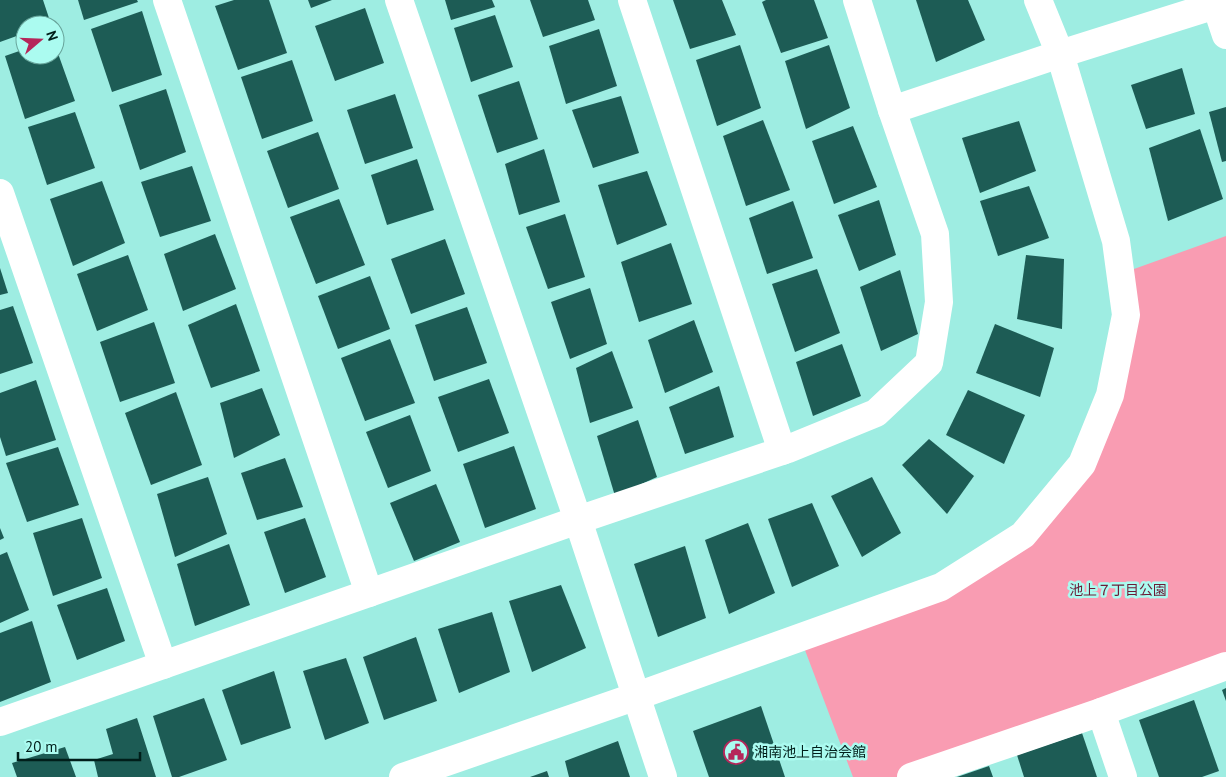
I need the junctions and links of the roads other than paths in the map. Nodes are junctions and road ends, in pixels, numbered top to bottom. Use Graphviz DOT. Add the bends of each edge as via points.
graph roads {
  1 [pos="168,0"];
  2 [pos="399,0"];
  3 [pos="632,0"];
  4 [pos="857,0"];
  5 [pos="1038,0"];
  6 [pos="1215,3"];
  7 [pos="1226,34"];
  8 [pos="1060,54"];
  9 [pos="892,110"];
  10 [pos="0,193"];
  11 [pos="782,451"];
  12 [pos="578,520"];
  13 [pos="369,593"];
  14 [pos="163,665"];
  15 [pos="1226,666"];
  16 [pos="637,696"];
  17 [pos="1101,712"];
  18 [pos="0,722"];
  19 [pos="403,777"];
  20 [pos="663,777"];
  21 [pos="911,777"];
  22 [pos="1123,777"];
  1 -- 13 [label="street"];
  2 -- 12 [label="street"];
  3 -- 11 [label="street"];
  4 -- 9 [label="street"];
  5 -- 8 [label="street"];
  6 -- 7 [label="street"];
  6 -- 8 [label="street"];
  8 -- 9 [label="street"];
  8 -- 16 [label="street" via="1116,241 1126,315 1110,395 1082,464 1023,535 941,587"];
  9 -- 11 [label="street" via="934,234 939,302 928,363 876,413"];
  10 -- 14 [label="street"];
  11 -- 12 [label="street"];
  12 -- 13 [label="street"];
  12 -- 16 [label="street"];
  13 -- 14 [label="street"];
  14 -- 18 [label="street"];
  15 -- 17 [label="street"];
  16 -- 19 [label="street"];
  16 -- 20 [label="street"];
  17 -- 21 [label="street"];
  17 -- 22 [label="street"];
}
